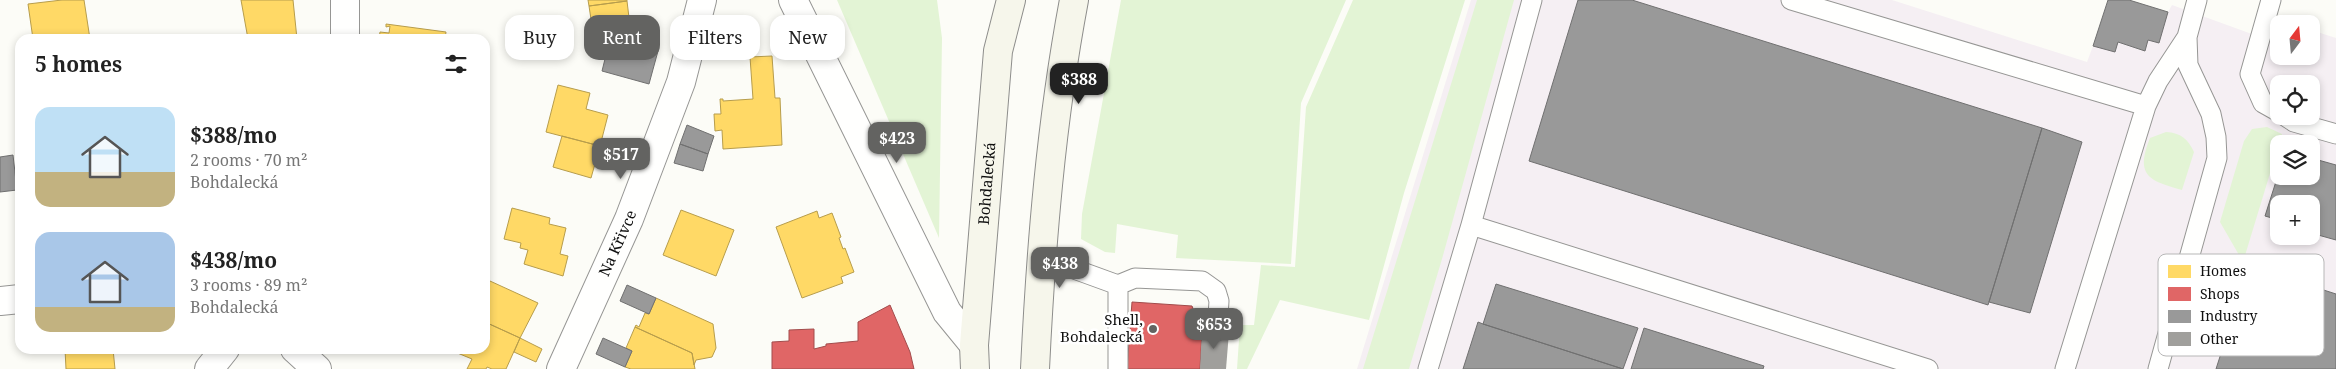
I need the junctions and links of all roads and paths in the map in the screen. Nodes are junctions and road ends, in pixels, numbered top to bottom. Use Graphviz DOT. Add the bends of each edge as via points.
graph roads {
  1 [pos="345,0"];
  2 [pos="702,0"];
  3 [pos="793,0"];
  4 [pos="1011,0"];
  5 [pos="1074,0"];
  6 [pos="1532,0"];
  7 [pos="1791,0"];
  8 [pos="2197,0"];
  9 [pos="2271,0"];
  10 [pos="345,34"];
  11 [pos="2187,37"];
  12 [pos="2146,106"];
  13 [pos="2270,106"];
  14 [pos="2304,125"];
  15 [pos="2336,134"];
  16 [pos="1471,225"];
  17 [pos="2190,254"];
  18 [pos="1041,257"];
  19 [pos="1118,285"];
  20 [pos="15,300"];
  21 [pos="0,301"];
  22 [pos="1217,331"];
  23 [pos="221,354"];
  24 [pos="300,354"];
  25 [pos="2162,356"];
  26 [pos="974,357"];
  27 [pos="209,369"];
  28 [pos="317,369"];
  29 [pos="561,369"];
  30 [pos="1035,369"];
  31 [pos="1118,369"];
  32 [pos="1428,369"];
  33 [pos="1928,369"];
  34 [pos="2065,369"];
  35 [pos="2158,369"];
  1 -- 10 [label="street"];
  2 -- 29 [label="street, Na Křivce" via="681,82 632,210"];
  3 -- 26 [label="street" via="946,312"];
  4 -- 26 [label="main road, Bohdalecká" via="998,51"];
  5 -- 18 [label="main road" via="1052,142"];
  6 -- 16 [label="lane"];
  7 -- 12 [label="lane"];
  8 -- 11 [label="lane"];
  9 -- 13 [label="lane" via="2250,74 2263,102"];
  11 -- 12 [label="lane" via="2158,80"];
  11 -- 17 [label="lane" via="2188,65 2210,114 2217,158"];
  12 -- 34 [label="lane"];
  14 -- 15 [label="lane"];
  16 -- 32 [label="lane"];
  16 -- 33 [label="lane"];
  18 -- 19 [label="lane"];
  18 -- 30 [label="main road"];
  19 -- 22 [label="lane" via="1135,278 1202,281 1216,290 1219,301"];
  19 -- 31 [label="lane"];
  20 -- 21 [label="street"];
  23 -- 27 [label="street"];
  24 -- 28 [label="street"];
  25 -- 35 [label="lane"];
}
